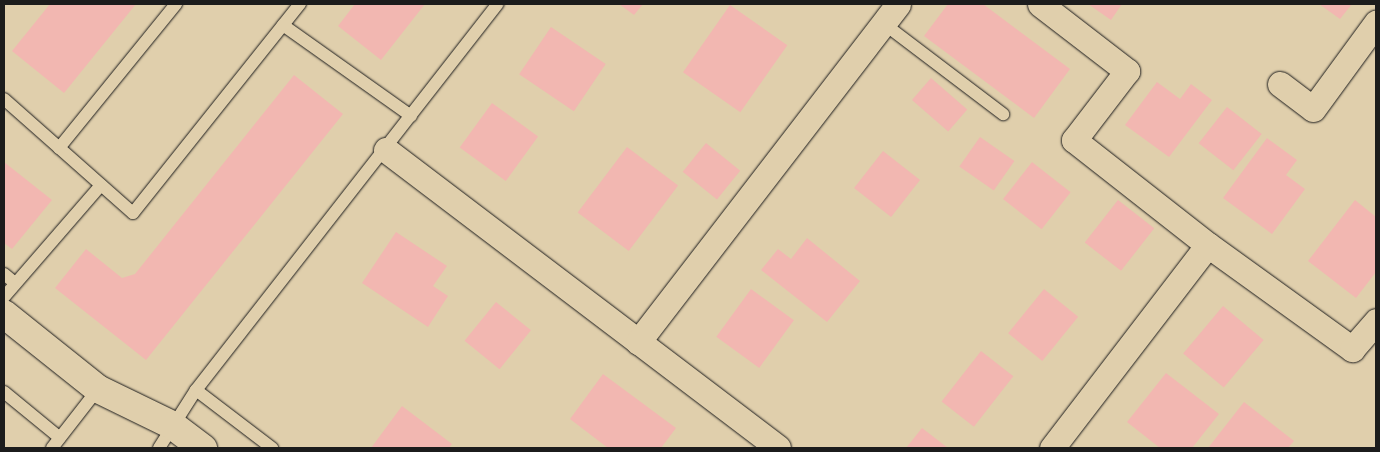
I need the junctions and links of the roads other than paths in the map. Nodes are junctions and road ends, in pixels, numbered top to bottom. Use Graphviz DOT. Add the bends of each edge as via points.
graph roads {
  1 [pos="176,4"];
  2 [pos="300,4"];
  3 [pos="498,4"];
  4 [pos="898,4"];
  5 [pos="1040,4"];
  6 [pos="1376,23"];
  7 [pos="883,24"];
  8 [pos="283,25"];
  9 [pos="1280,84"];
  10 [pos="4,99"];
  11 [pos="1003,114"];
  12 [pos="410,116"];
  13 [pos="59,148"];
  14 [pos="386,150"];
  15 [pos="101,185"];
  16 [pos="1208,245"];
  17 [pos="4,274"];
  18 [pos="16,283"];
  19 [pos="4,297"];
  20 [pos="4,314"];
  21 [pos="1376,321"];
  22 [pos="638,342"];
  23 [pos="98,389"];
  24 [pos="196,390"];
  25 [pos="4,392"];
  26 [pos="172,424"];
  27 [pos="60,438"];
  28 [pos="52,448"];
  29 [pos="159,448"];
  30 [pos="202,448"];
  31 [pos="272,448"];
  32 [pos="778,448"];
  33 [pos="1052,448"];
  1 -- 13 [label="lane"];
  2 -- 8 [label="lane"];
  3 -- 12 [label="lane"];
  4 -- 7 [label="street"];
  5 -- 16 [label="street" via="1127,70 1074,140"];
  6 -- 9 [label="street" via="1313,109"];
  7 -- 11 [label="lane"];
  7 -- 22 [label="street"];
  8 -- 12 [label="lane"];
  8 -- 15 [label="lane" via="133,213"];
  10 -- 13 [label="lane"];
  12 -- 14 [label="lane"];
  13 -- 15 [label="lane"];
  14 -- 22 [label="street"];
  14 -- 24 [label="lane"];
  15 -- 18 [label="lane"];
  16 -- 21 [label="street" via="1352,349"];
  16 -- 33 [label="street"];
  17 -- 18 [label="lane"];
  18 -- 19 [label="lane"];
  20 -- 23 [label="street"];
  22 -- 32 [label="street"];
  23 -- 26 [label="street"];
  23 -- 27 [label="lane"];
  24 -- 26 [label="lane"];
  24 -- 31 [label="lane"];
  25 -- 27 [label="lane"];
  26 -- 29 [label="lane"];
  26 -- 30 [label="street"];
  27 -- 28 [label="lane"];
}
